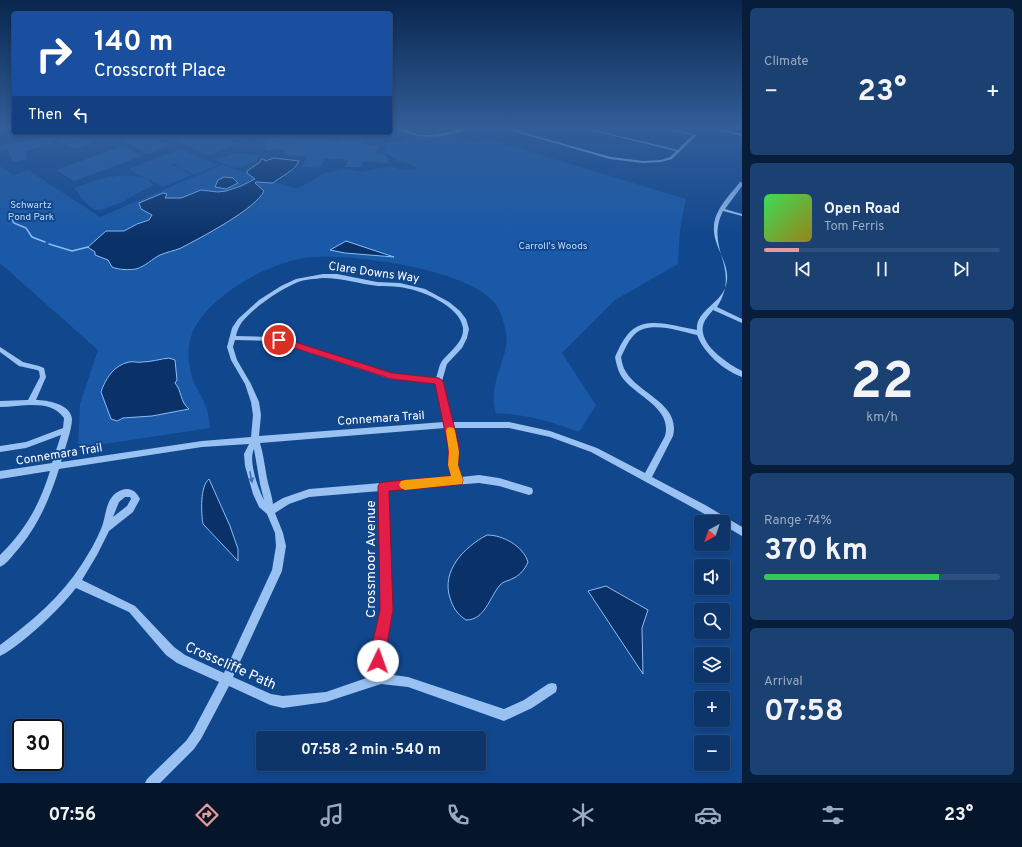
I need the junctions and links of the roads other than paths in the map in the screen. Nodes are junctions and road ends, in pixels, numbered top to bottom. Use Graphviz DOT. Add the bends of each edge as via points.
graph roads {
  1 [pos="741,187"];
  2 [pos="723,210"];
  3 [pos="742,216"];
  4 [pos="712,308"];
  5 [pos="742,321"];
  6 [pos="700,333"];
  7 [pos="232,338"];
  8 [pos="0,349"];
  9 [pos="742,374"];
  10 [pos="439,381"];
  11 [pos="31,402"];
  12 [pos="0,404"];
  13 [pos="449,425"];
  14 [pos="66,430"];
  15 [pos="255,440"];
  16 [pos="0,449"];
  17 [pos="56,466"];
  18 [pos="0,475"];
  19 [pos="647,478"];
  20 [pos="458,480"];
  21 [pos="384,486"];
  22 [pos="528,491"];
  23 [pos="270,511"];
  24 [pos="106,528"];
  25 [pos="742,532"];
  26 [pos="0,562"];
  27 [pos="75,582"];
  28 [pos="0,651"];
  29 [pos="381,679"];
  30 [pos="226,680"];
  31 [pos="552,688"];
  32 [pos="151,783"];
  1 -- 2 [label="street"];
  2 -- 3 [label="street"];
  2 -- 4 [label="street" via="715,227 730,273 730,283 727,292"];
  4 -- 5 [label="street"];
  4 -- 6 [label="street" via="700,322"];
  6 -- 9 [label="street" via="704,344 714,355"];
  6 -- 19 [label="street" via="663,326 642,328 631,335 618,357 622,372 637,388 655,401 668,418 670,433"];
  7 -- 10 [label="street" via="273,339 392,376"];
  7 -- 10 [label="street, Clare Downs Way" via="240,320 249,310 298,280 314,276 337,276 368,283 412,287 429,293 447,304 458,312 465,324 464,338 444,363"];
  7 -- 15 [label="street, Clare Downs Way" via="230,347 234,360 255,402"];
  8 -- 11 [label="street" via="21,364 42,370 43,377"];
  10 -- 13 [label="street"];
  11 -- 12 [label="street"];
  11 -- 14 [label="street" via="63,411 68,418"];
  13 -- 15 [label="street, Connemara Trail"];
  13 -- 19 [label="street, Connemara Trail" via="509,425 550,434 594,450"];
  13 -- 20 [label="street" via="454,452 453,465"];
  14 -- 16 [label="street" via="26,445"];
  14 -- 17 [label="street"];
  15 -- 17 [label="street, Connemara Trail" via="188,445"];
  15 -- 23 [label="street, Clare Downs Way" via="248,454 253,484 262,504"];
  17 -- 18 [label="street, Connemara Trail"];
  17 -- 26 [label="street" via="38,516 25,535"];
  19 -- 25 [label="street, Connemara Trail"];
  20 -- 21 [label="street"];
  20 -- 22 [label="street" via="490,479"];
  21 -- 23 [label="street" via="309,493 286,501"];
  21 -- 29 [label="street, Crossmoor Avenue" via="386,610 378,650"];
  23 -- 30 [label="street, Clare Downs Way" via="276,521 280,540 278,567"];
  24 -- 27 [label="street"];
  27 -- 28 [label="street" via="43,617"];
  27 -- 30 [label="street, Crosscliffe Path" via="126,605 176,656"];
  29 -- 30 [label="street, Crosscliffe Path" via="326,697 283,702 270,700"];
  29 -- 31 [label="street, Crosscliffe Path" via="408,682 504,715 528,704"];
  30 -- 32 [label="street, Clare Downs Way" via="190,745"];
}
